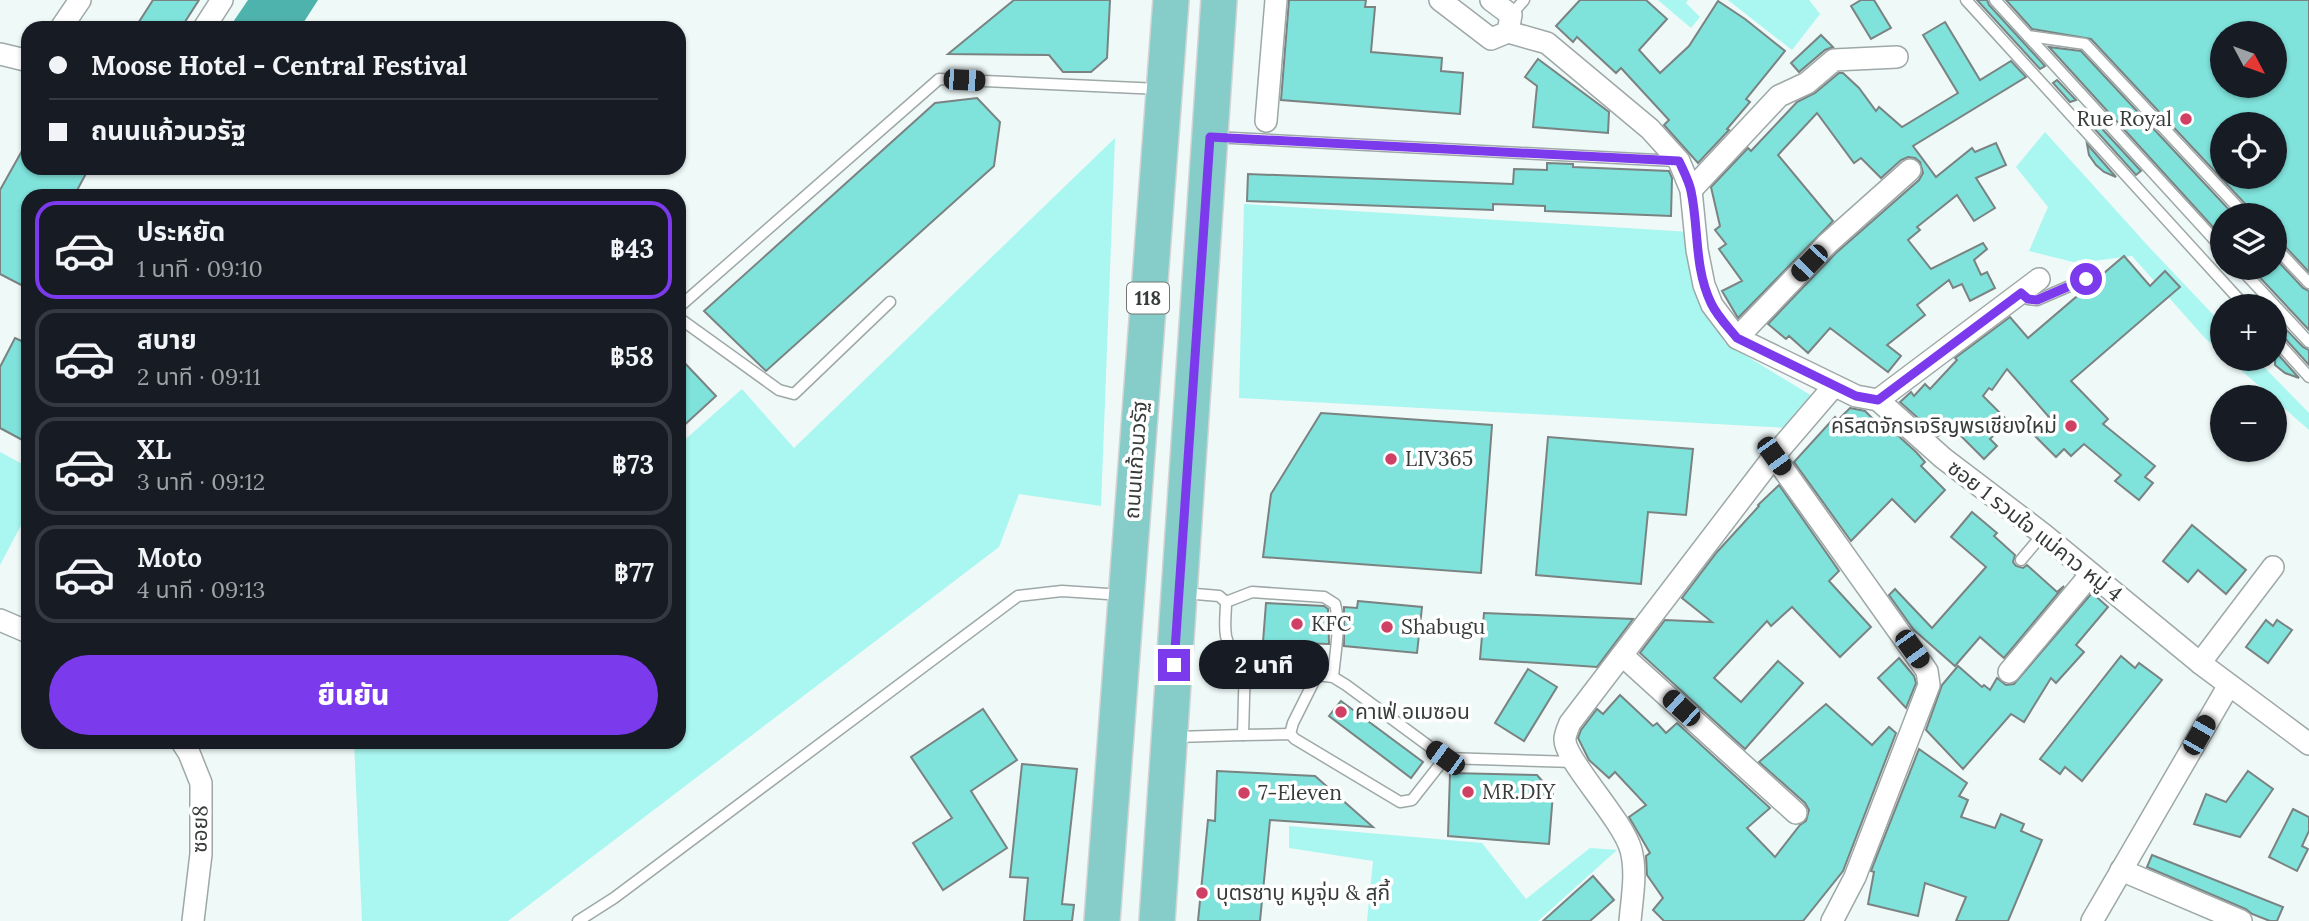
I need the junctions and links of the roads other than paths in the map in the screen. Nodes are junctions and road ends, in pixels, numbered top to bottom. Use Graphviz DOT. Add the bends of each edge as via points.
graph roads {
  1 [pos="80,0"];
  2 [pos="222,0"];
  3 [pos="1171,0"];
  4 [pos="1219,0"];
  5 [pos="1276,0"];
  6 [pos="1440,0"];
  7 [pos="1491,0"];
  8 [pos="1966,0"];
  9 [pos="1995,0"];
  10 [pos="1514,16"];
  11 [pos="66,21"];
  12 [pos="208,21"];
  13 [pos="2028,36"];
  14 [pos="0,54"];
  15 [pos="1897,57"];
  16 [pos="21,59"];
  17 [pos="1164,89"];
  18 [pos="1266,121"];
  19 [pos="1210,137"];
  20 [pos="1679,161"];
  21 [pos="1910,170"];
  22 [pos="1691,190"];
  23 [pos="2234,203"];
  24 [pos="2210,235"];
  25 [pos="2287,260"];
  26 [pos="2039,279"];
  27 [pos="2086,279"];
  28 [pos="2252,280"];
  29 [pos="2309,283"];
  30 [pos="2021,293"];
  31 [pos="2234,294"];
  32 [pos="686,301"];
  33 [pos="890,302"];
  34 [pos="686,323"];
  35 [pos="1737,338"];
  36 [pos="2309,342"];
  37 [pos="2287,352"];
  38 [pos="2309,377"];
  39 [pos="1834,386"];
  40 [pos="1878,400"];
  41 [pos="1774,456"];
  42 [pos="2043,534"];
  43 [pos="2021,560"];
  44 [pos="2273,567"];
  45 [pos="2091,574"];
  46 [pos="1179,593"];
  47 [pos="1126,595"];
  48 [pos="1226,602"];
  49 [pos="0,620"];
  50 [pos="21,629"];
  51 [pos="1623,656"];
  52 [pos="1245,661"];
  53 [pos="2200,663"];
  54 [pos="2009,672"];
  55 [pos="1317,675"];
  56 [pos="1333,677"];
  57 [pos="2229,685"];
  58 [pos="1290,734"];
  59 [pos="1243,735"];
  60 [pos="1169,738"];
  61 [pos="2309,744"];
  62 [pos="185,749"];
  63 [pos="1445,758"];
  64 [pos="1574,762"];
  65 [pos="1796,813"];
  66 [pos="2121,870"];
  67 [pos="193,921"];
  68 [pos="578,921"];
  69 [pos="1102,921"];
  70 [pos="1157,921"];
  71 [pos="1630,921"];
  72 [pos="1832,921"];
  73 [pos="2092,921"];
  74 [pos="2241,921"];
  1 -- 11 [label="street"];
  2 -- 12 [label="street"];
  3 -- 17 [label="main road, ถนนแก้วนวรัฐ / 118"];
  4 -- 19 [label="main road, 118"];
  5 -- 18 [label="street"];
  6 -- 10 [label="street" via="1491,39"];
  7 -- 10 [label="street"];
  8 -- 31 [label="lane"];
  9 -- 13 [label="lane"];
  10 -- 20 [label="street, ซอย 1 รวมใจ แม่คาว หมู่ 4" via="1650,129"];
  13 -- 23 [label="lane" via="2085,44"];
  13 -- 24 [label="lane"];
  14 -- 16 [label="street"];
  15 -- 22 [label="street" via="1834,60 1807,83 1779,96"];
  17 -- 32 [label="lane" via="939,79"];
  17 -- 47 [label="main road, ถนนแก้วนวรัฐ / 118"];
  19 -- 20 [label="lane"];
  19 -- 46 [label="main road, 118"];
  20 -- 22 [label="street, ซอย 1 รวมใจ แม่คาว หมู่ 4"];
  21 -- 35 [label="street" via="1827,244"];
  22 -- 35 [label="street, ซอย 1 รวมใจ แม่คาว หมู่ 4" via="1704,285 1712,305"];
  25 -- 29 [label="lane"];
  26 -- 30 [label="street"];
  27 -- 30 [label="lane" via="2037,300"];
  28 -- 36 [label="lane"];
  30 -- 40 [label="street"];
  33 -- 34 [label="lane" via="793,394 779,390"];
  35 -- 39 [label="street, ซอย 1 รวมใจ แม่คาว หมู่ 4"];
  37 -- 38 [label="lane"];
  39 -- 40 [label="street, ซอย 1 รวมใจ แม่คาว หมู่ 4"];
  39 -- 41 [label="street"];
  40 -- 42 [label="street, ซอย 1 รวมใจ แม่คาว หมู่ 4" via="1943,458"];
  41 -- 51 [label="street"];
  41 -- 72 [label="street" via="1927,671 1929,685 1855,877"];
  42 -- 43 [label="lane"];
  42 -- 45 [label="street, ซอย 1 รวมใจ แม่คาว หมู่ 4"];
  44 -- 53 [label="street"];
  45 -- 53 [label="street, ซอย 1 รวมใจ แม่คาว หมู่ 4"];
  45 -- 54 [label="street"];
  46 -- 47 [label="main road"];
  46 -- 48 [label="lane" via="1219,596"];
  46 -- 60 [label="main road, 118"];
  47 -- 68 [label="lane" via="1062,591 1018,596"];
  47 -- 69 [label="main road, ถนนแก้วนวรัฐ / 118"];
  48 -- 52 [label="lane" via="1227,638"];
  48 -- 56 [label="lane" via="1252,592 1324,597 1335,604 1338,628"];
  49 -- 50 [label="street"];
  51 -- 64 [label="street" via="1570,723 1564,740"];
  51 -- 65 [label="street"];
  52 -- 55 [label="lane"];
  52 -- 59 [label="lane"];
  53 -- 57 [label="street, ซอย 1 รวมใจ แม่คาว หมู่ 4"];
  55 -- 56 [label="lane"];
  55 -- 58 [label="lane"];
  56 -- 63 [label="lane"];
  57 -- 61 [label="street, ซอย 1 รวมใจ แม่คาว หมู่ 4"];
  57 -- 66 [label="street"];
  58 -- 59 [label="lane"];
  58 -- 63 [label="lane" via="1400,802 1412,800"];
  59 -- 60 [label="lane"];
  60 -- 70 [label="main road, 118"];
  62 -- 67 [label="street, ซอย8" via="201,783 201,854"];
  63 -- 64 [label="lane"];
  64 -- 71 [label="street" via="1620,824 1631,851"];
  66 -- 73 [label="street"];
  66 -- 74 [label="street"];
}
